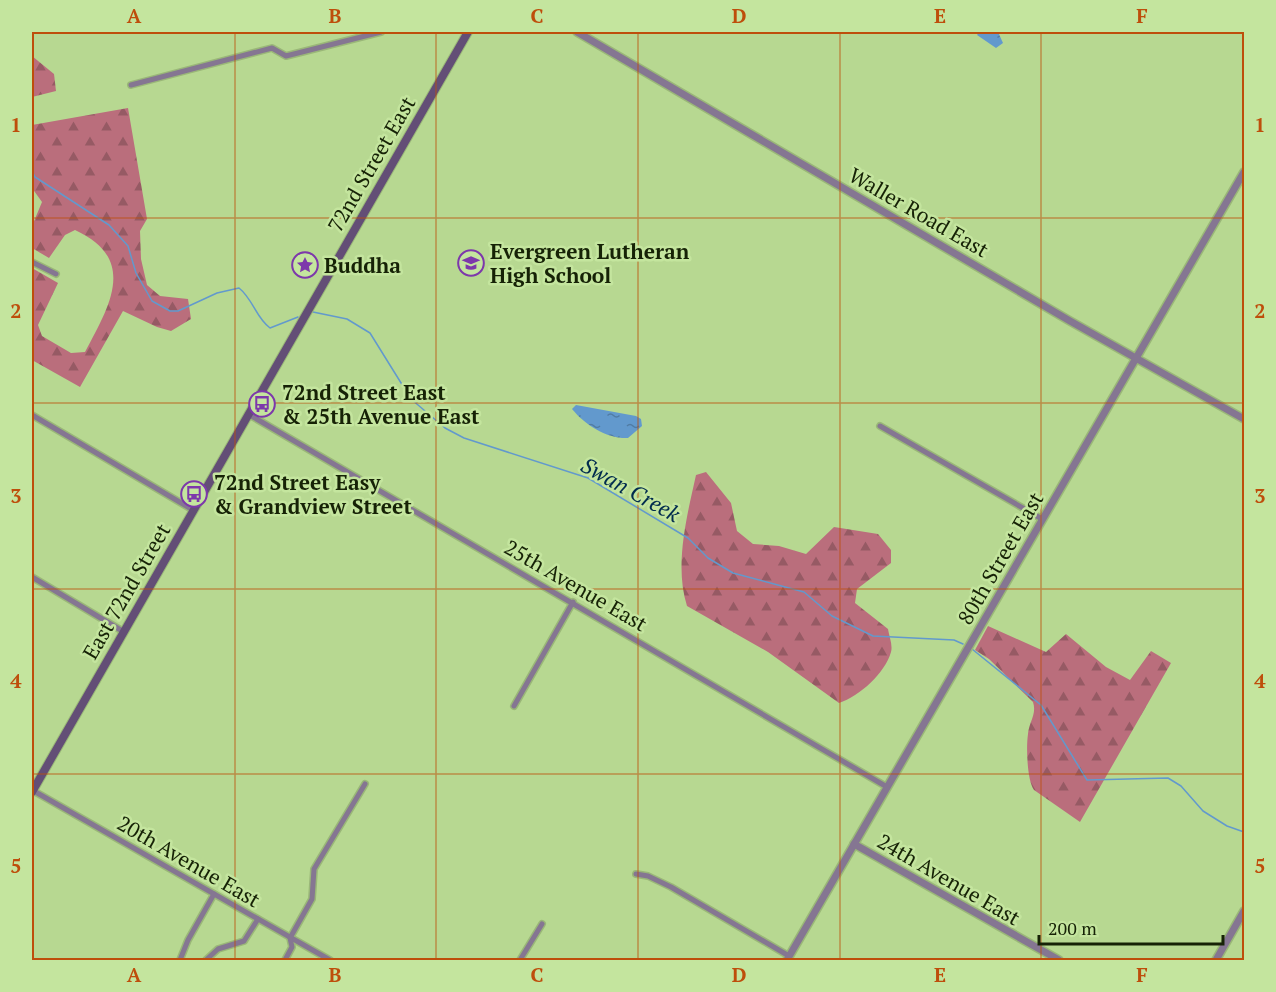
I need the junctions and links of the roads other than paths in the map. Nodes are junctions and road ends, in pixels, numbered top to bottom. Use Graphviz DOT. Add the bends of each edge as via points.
graph roads {
  1 [pos="381,32"];
  2 [pos="468,32"];
  3 [pos="577,32"];
  4 [pos="132,85"];
  5 [pos="1245,172"];
  6 [pos="32,261"];
  7 [pos="56,274"];
  8 [pos="306,314"];
  9 [pos="1135,358"];
  10 [pos="248,414"];
  11 [pos="32,415"];
  12 [pos="1245,419"];
  13 [pos="880,426"];
  14 [pos="193,510"];
  15 [pos="1042,519"];
  16 [pos="32,577"];
  17 [pos="573,602"];
  18 [pos="124,632"];
  19 [pos="513,706"];
  20 [pos="365,784"];
  21 [pos="887,787"];
  22 [pos="32,791"];
  23 [pos="854,844"];
  24 [pos="636,874"];
  25 [pos="214,894"];
  26 [pos="1245,911"];
  27 [pos="258,919"];
  28 [pos="542,924"];
  29 [pos="291,938"];
  30 [pos="788,958"];
  31 [pos="180,960"];
  32 [pos="206,960"];
  33 [pos="285,960"];
  34 [pos="330,960"];
  35 [pos="520,960"];
  36 [pos="1059,960"];
  37 [pos="1216,960"];
  1 -- 4 [label="street" via="286,56 272,48"];
  2 -- 8 [label="main road, 72nd Street East"];
  3 -- 9 [label="street, Waller Road East"];
  5 -- 9 [label="street, 80th Street East"];
  6 -- 7 [label="street"];
  8 -- 10 [label="main road, East 72nd Street"];
  9 -- 12 [label="street, Waller Road East"];
  9 -- 15 [label="street, 80th Street East"];
  10 -- 14 [label="main road, East 72nd Street"];
  10 -- 17 [label="street, 25th Avenue East"];
  11 -- 14 [label="street"];
  13 -- 15 [label="street"];
  14 -- 18 [label="main road, East 72nd Street"];
  15 -- 21 [label="street, 80th Street East"];
  16 -- 18 [label="street"];
  17 -- 19 [label="street"];
  17 -- 21 [label="street, 25th Avenue East"];
  18 -- 22 [label="main road, East 72nd Street"];
  20 -- 29 [label="street" via="314,869 312,899"];
  21 -- 23 [label="street, 80th Street East"];
  22 -- 25 [label="street, 20th Avenue East"];
  23 -- 30 [label="street, 80th Street East"];
  23 -- 36 [label="street, 24th Avenue East"];
  24 -- 30 [label="street" via="672,887"];
  25 -- 27 [label="street, 20th Avenue East"];
  25 -- 31 [label="street"];
  26 -- 37 [label="street"];
  27 -- 29 [label="street, 20th Avenue East"];
  27 -- 32 [label="street" via="244,941 218,949"];
  28 -- 35 [label="street"];
  29 -- 33 [label="street" via="292,947"];
  29 -- 34 [label="street, 20th Avenue East"];
}
